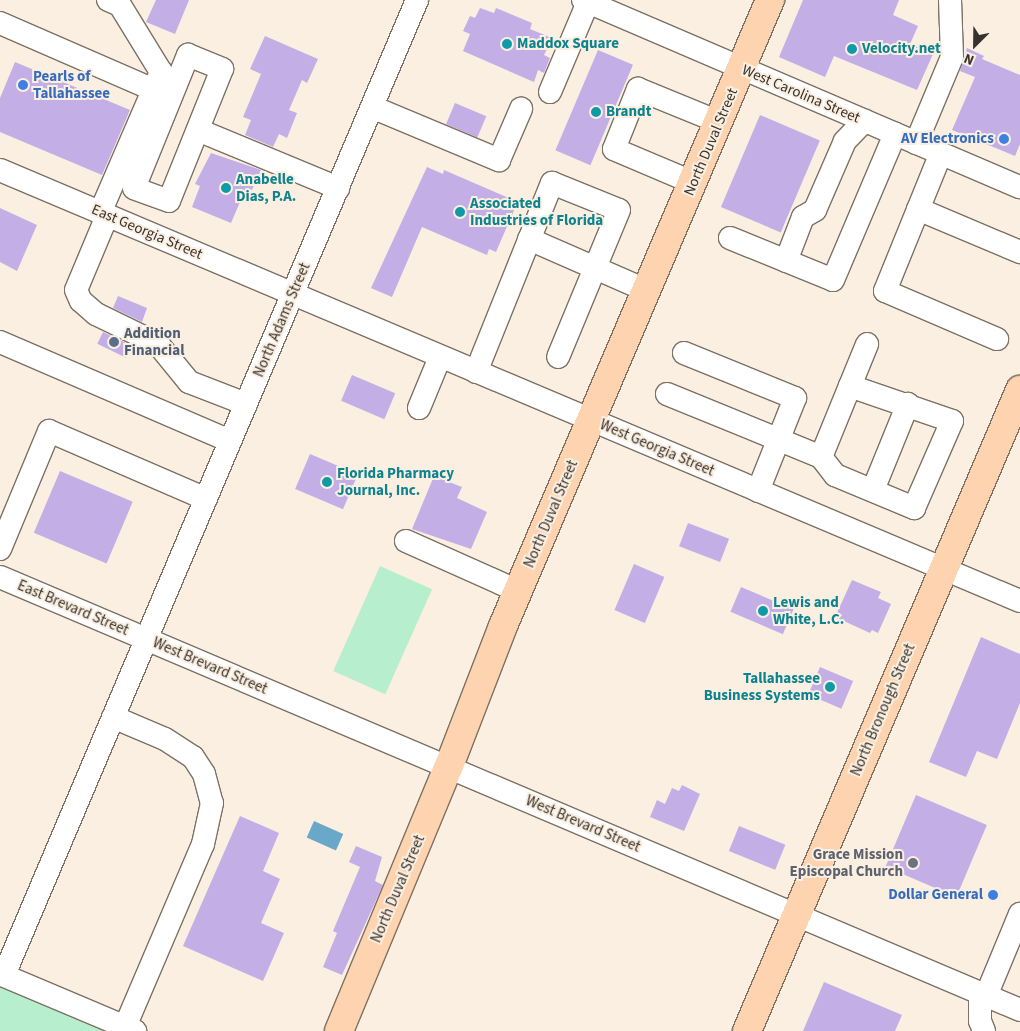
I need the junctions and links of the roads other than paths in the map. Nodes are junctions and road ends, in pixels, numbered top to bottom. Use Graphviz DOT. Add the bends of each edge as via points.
graph roads {
  1 [pos="108,0"];
  2 [pos="417,0"];
  3 [pos="770,0"];
  4 [pos="950,0"];
  5 [pos="585,1"];
  6 [pos="0,23"];
  7 [pos="742,68"];
  8 [pos="154,90"];
  9 [pos="550,92"];
  10 [pos="372,107"];
  11 [pos="521,109"];
  12 [pos="864,121"];
  13 [pos="719,122"];
  14 [pos="198,130"];
  15 [pos="895,134"];
  16 [pos="916,143"];
  17 [pos="941,153"];
  18 [pos="0,170"];
  19 [pos="694,183"];
  20 [pos="1020,187"];
  21 [pos="338,188"];
  22 [pos="151,194"];
  23 [pos="918,209"];
  24 [pos="104,214"];
  25 [pos="136,228"];
  26 [pos="730,238"];
  27 [pos="529,239"];
  28 [pos="1020,252"];
  29 [pos="786,261"];
  30 [pos="595,268"];
  31 [pos="648,291"];
  32 [pos="293,294"];
  33 [pos="997,340"];
  34 [pos="0,342"];
  35 [pos="867,344"];
  36 [pos="684,353"];
  37 [pos="440,357"];
  38 [pos="558,357"];
  39 [pos="476,372"];
  40 [pos="850,386"];
  41 [pos="1020,390"];
  42 [pos="667,394"];
  43 [pos="246,404"];
  44 [pos="908,404"];
  45 [pos="419,408"];
  46 [pos="591,420"];
  47 [pos="778,440"];
  48 [pos="230,441"];
  49 [pos="821,458"];
  50 [pos="873,490"];
  51 [pos="758,491"];
  52 [pos="206,499"];
  53 [pos="406,541"];
  54 [pos="0,549"];
  55 [pos="943,569"];
  56 [pos="0,577"];
  57 [pos="518,591"];
  58 [pos="1020,601"];
  59 [pos="146,639"];
  60 [pos="113,717"];
  61 [pos="449,766"];
  62 [pos="1020,914"];
  63 [pos="796,916"];
  64 [pos="2,974"];
  65 [pos="983,995"];
  66 [pos="1020,1010"];
  67 [pos="130,1029"];
  68 [pos="339,1031"];
  69 [pos="747,1031"];
  70 [pos="984,1031"];
  1 -- 8 [label="street" via="120,5 161,72"];
  2 -- 10 [label="street, North Adams Street"];
  3 -- 7 [label="main road, North Duval Street"];
  4 -- 16 [label="street" via="952,56"];
  5 -- 7 [label="street, West Carolina Street"];
  5 -- 9 [label="street"];
  6 -- 8 [label="street"];
  7 -- 12 [label="street, West Carolina Street"];
  7 -- 13 [label="main road, North Duval Street"];
  8 -- 24 [label="street"];
  10 -- 11 [label="street" via="499,160"];
  10 -- 21 [label="street, North Adams Street"];
  12 -- 15 [label="street, West Carolina Street"];
  12 -- 29 [label="street" via="845,141 815,210 803,217"];
  13 -- 19 [label="main road, North Duval Street"];
  13 -- 19 [label="street" via="638,89 614,149"];
  14 -- 21 [label="street"];
  14 -- 22 [label="street" via="169,201"];
  14 -- 22 [label="street" via="222,69 188,55 134,188"];
  15 -- 16 [label="street, West Carolina Street"];
  15 -- 29 [label="street" via="833,280"];
  16 -- 17 [label="street, West Carolina Street"];
  17 -- 20 [label="street, West Carolina Street"];
  17 -- 23 [label="street"];
  18 -- 24 [label="street, East Georgia Street"];
  19 -- 31 [label="main road, North Duval Street"];
  21 -- 32 [label="street, North Adams Street"];
  22 -- 25 [label="street"];
  23 -- 28 [label="street"];
  23 -- 33 [label="street" via="885,292"];
  24 -- 25 [label="street, East Georgia Street"];
  24 -- 43 [label="street" via="76,290 81,302 96,314 158,344 189,382"];
  25 -- 32 [label="street, East Georgia Street"];
  26 -- 29 [label="street"];
  27 -- 30 [label="street"];
  27 -- 30 [label="street" via="552,183 619,210"];
  27 -- 39 [label="street"];
  30 -- 31 [label="street"];
  30 -- 38 [label="street"];
  31 -- 46 [label="main road, North Duval Street"];
  32 -- 37 [label="street, West Georgia Street"];
  32 -- 43 [label="street, North Adams Street"];
  34 -- 48 [label="street"];
  35 -- 40 [label="street"];
  36 -- 47 [label="street" via="795,398"];
  37 -- 39 [label="street, West Georgia Street"];
  37 -- 45 [label="street"];
  39 -- 46 [label="street, West Georgia Street"];
  40 -- 44 [label="street"];
  40 -- 49 [label="street"];
  41 -- 55 [label="main road, North Bronough Street"];
  42 -- 47 [label="street"];
  43 -- 48 [label="street, North Adams Street"];
  44 -- 50 [label="street"];
  44 -- 50 [label="street" via="952,421 914,508"];
  46 -- 51 [label="street, West Georgia Street"];
  46 -- 57 [label="main road, North Duval Street"];
  47 -- 49 [label="street"];
  47 -- 51 [label="street"];
  48 -- 52 [label="street, North Adams Street"];
  49 -- 50 [label="street" via="835,475"];
  51 -- 55 [label="street, West Georgia Street"];
  52 -- 54 [label="street" via="49,431"];
  52 -- 59 [label="street, North Adams Street"];
  53 -- 57 [label="street"];
  55 -- 58 [label="street, West Georgia Street"];
  55 -- 63 [label="main road, North Bronough Street"];
  56 -- 59 [label="street, East Brevard Street"];
  57 -- 61 [label="main road, North Duval Street"];
  59 -- 60 [label="street, North Adams Street"];
  59 -- 61 [label="street, West Brevard Street"];
  60 -- 64 [label="street, North Adams Street"];
  60 -- 67 [label="street" via="165,739 193,757 204,774 212,803 203,844"];
  61 -- 63 [label="street, West Brevard Street"];
  61 -- 68 [label="main road, North Duval Street"];
  62 -- 65 [label="street"];
  63 -- 65 [label="street, West Brevard Street"];
  63 -- 69 [label="main road, North Bronough Street"];
  64 -- 67 [label="street"];
  65 -- 66 [label="street, West Brevard Street"];
  65 -- 70 [label="street" via="980,1021"];
}
